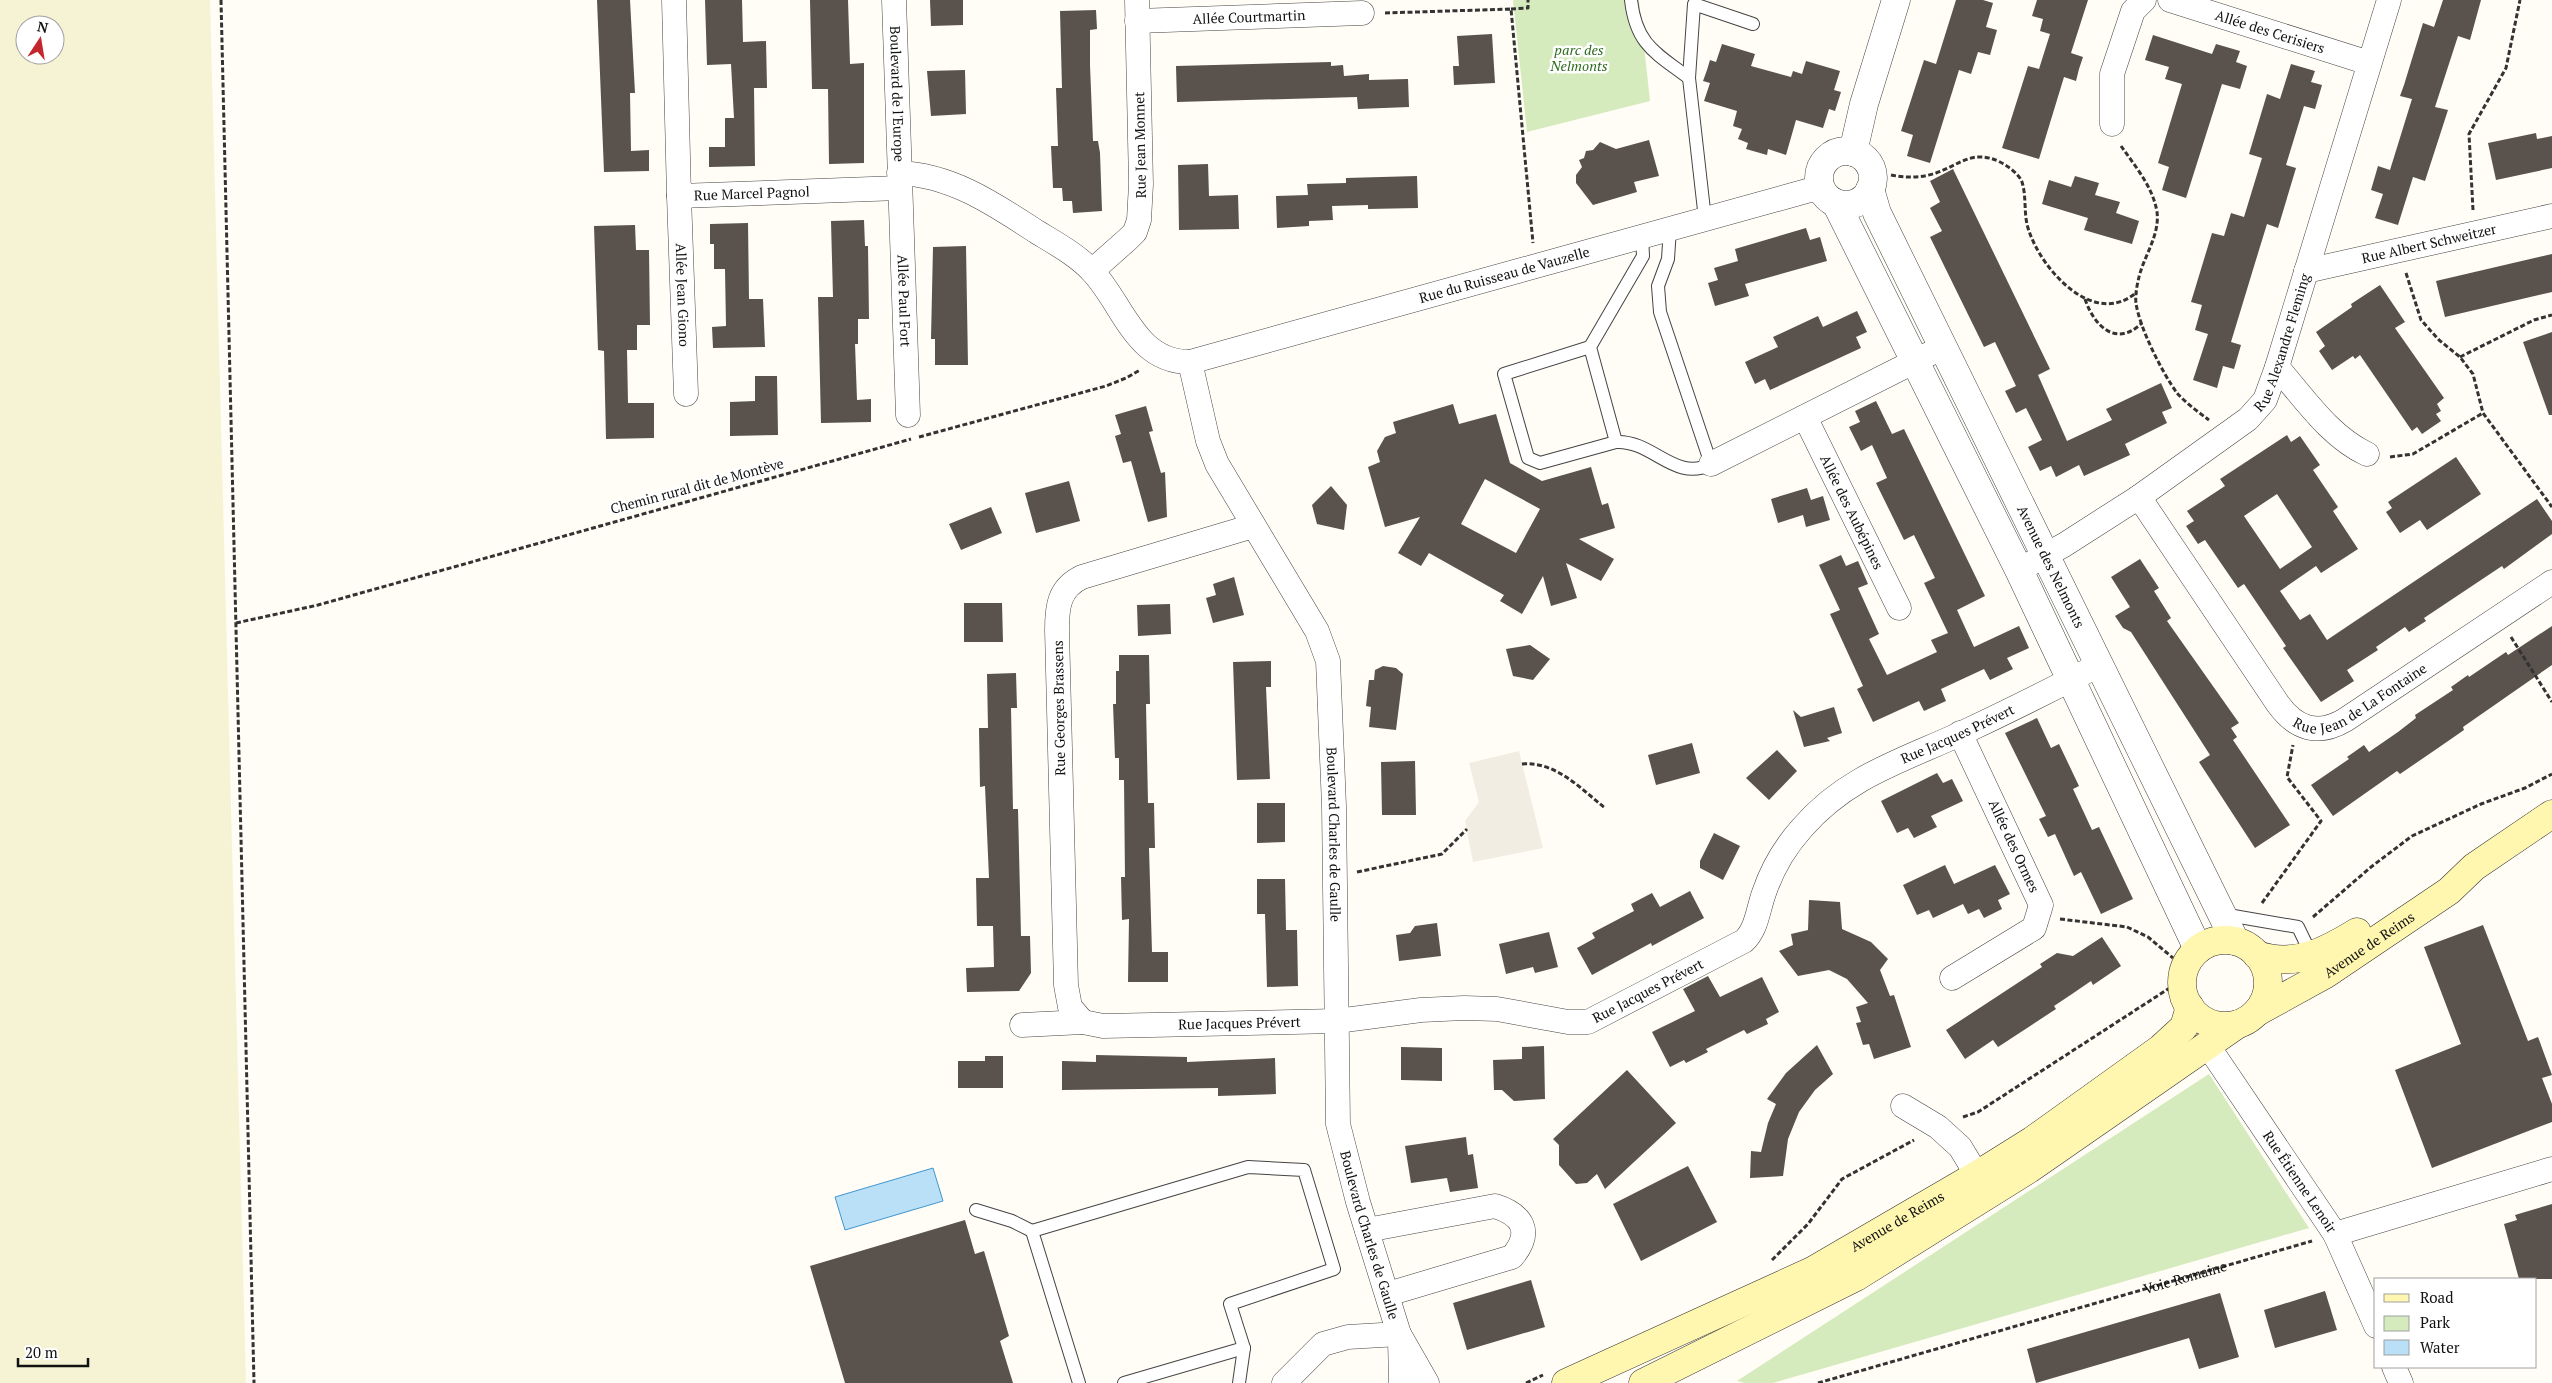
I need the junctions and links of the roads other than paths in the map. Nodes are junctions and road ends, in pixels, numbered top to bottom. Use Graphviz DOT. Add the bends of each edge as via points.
graph roads {
  1 [pos="674,0"];
  2 [pos="894,0"];
  3 [pos="1631,0"];
  4 [pos="1896,0"];
  5 [pos="2144,0"];
  6 [pos="2170,0"];
  7 [pos="2389,0"];
  8 [pos="1137,10"];
  9 [pos="1362,13"];
  10 [pos="1753,24"];
  11 [pos="2369,63"];
  12 [pos="1689,78"];
  13 [pos="2112,124"];
  14 [pos="1865,170"];
  15 [pos="899,180"];
  16 [pos="1828,195"];
  17 [pos="679,196"];
  18 [pos="2552,216"];
  19 [pos="1705,219"];
  20 [pos="1670,228"];
  21 [pos="1642,236"];
  22 [pos="1092,271"];
  23 [pos="2306,271"];
  24 [pos="1590,347"];
  25 [pos="1943,347"];
  26 [pos="1916,361"];
  27 [pos="1190,362"];
  28 [pos="2277,367"];
  29 [pos="686,394"];
  30 [pos="908,415"];
  31 [pos="1805,416"];
  32 [pos="1616,442"];
  33 [pos="2367,454"];
  34 [pos="1712,464"];
  35 [pos="2139,497"];
  36 [pos="1254,526"];
  37 [pos="2046,556"];
  38 [pos="2019,570"];
  39 [pos="2552,582"];
  40 [pos="1899,608"];
  41 [pos="2099,665"];
  42 [pos="2072,679"];
  43 [pos="1960,733"];
  44 [pos="2552,814"];
  45 [pos="2474,867"];
  46 [pos="2222,914"];
  47 [pos="2246,948"];
  48 [pos="2312,956"];
  49 [pos="2188,966"];
  50 [pos="1952,978"];
  51 [pos="2190,1007"];
  52 [pos="2248,1018"];
  53 [pos="1083,1022"];
  54 [pos="1337,1022"];
  55 [pos="1022,1025"];
  56 [pos="2208,1046"];
  57 [pos="1903,1106"];
  58 [pos="2552,1170"];
  59 [pos="1982,1184"];
  60 [pos="976,1210"];
  61 [pos="1367,1230"];
  62 [pos="1032,1231"];
  63 [pos="2335,1234"];
  64 [pos="1388,1294"];
  65 [pos="2374,1322"];
  66 [pos="1400,1334"];
  67 [pos="1244,1348"];
  68 [pos="2394,1368"];
  69 [pos="1557,1378"];
  70 [pos="1079,1383"];
  71 [pos="1124,1383"];
  72 [pos="1238,1383"];
  73 [pos="1284,1383"];
  74 [pos="1401,1383"];
  75 [pos="1427,1383"];
  76 [pos="1643,1383"];
  77 [pos="2401,1383"];
  1 -- 17 [label="street, Rue Marcel Pagnol"];
  2 -- 15 [label="street, Boulevard de l'Europe"];
  3 -- 12 [label="lane" via="1635,26 1643,40"];
  4 -- 14 [label="street, Avenue des Nelmonts" via="1864,104"];
  5 -- 13 [label="street" via="2132,11 2112,74"];
  6 -- 11 [label="street, Allée des Cerisiers"];
  7 -- 11 [label="street, Rue Alexandre Fleming"];
  8 -- 9 [label="street, Allée Courtmartin"];
  8 -- 22 [label="street, Rue Jean Monnet" via="1139,220 1135,232"];
  10 -- 12 [label="lane" via="1694,4"];
  11 -- 23 [label="street, Rue Alexandre Fleming"];
  12 -- 19 [label="lane"];
  14 -- 16 [label="street" via="1859,201 1852,204"];
  14 -- 16 [label="street" via="1845,151 1829,157 1820,170"];
  14 -- 25 [label="street, Avenue des Nelmonts" via="1876,213"];
  15 -- 17 [label="street, Rue Marcel Pagnol"];
  15 -- 22 [label="street" via="925,176 963,188 1066,250"];
  15 -- 30 [label="street, Allée Paul Fort"];
  16 -- 19 [label="street, Rue du Ruisseau de Vauzelle"];
  16 -- 26 [label="street"];
  17 -- 29 [label="street, Allée Jean Giono"];
  18 -- 23 [label="street, Rue Albert Schweitzer"];
  19 -- 20 [label="street, Rue du Ruisseau de Vauzelle"];
  20 -- 21 [label="street, Rue du Ruisseau de Vauzelle"];
  20 -- 34 [label="lane" via="1668,259 1658,286 1660,312"];
  21 -- 24 [label="lane" via="1643,256"];
  21 -- 27 [label="street, Rue du Ruisseau de Vauzelle"];
  22 -- 27 [label="street" via="1142,341 1169,360"];
  23 -- 28 [label="street, Rue Alexandre Fleming"];
  24 -- 32 [label="lane"];
  24 -- 32 [label="lane" via="1504,374 1528,458 1540,463"];
  25 -- 26 [label="street"];
  25 -- 37 [label="street, Avenue des Nelmonts"];
  26 -- 31 [label="street"];
  26 -- 38 [label="street"];
  27 -- 36 [label="street, Boulevard Charles de Gaulle" via="1211,450"];
  28 -- 33 [label="street" via="2340,437"];
  28 -- 35 [label="street, Rue Alexandre Fleming" via="2271,387 2258,410"];
  31 -- 34 [label="street"];
  31 -- 40 [label="street, Allée des Aubépines"];
  32 -- 34 [label="lane" via="1630,441 1687,471 1700,470"];
  35 -- 37 [label="street, Rue Alexandre Fleming"];
  35 -- 39 [label="street, Rue Jean de La Fontaine" via="2286,716 2299,726 2312,730 2335,726"];
  36 -- 53 [label="street, Rue Georges Brassens" via="1082,577 1065,589 1059,601 1057,630 1066,984 1070,1007"];
  36 -- 54 [label="street, Boulevard Charles de Gaulle" via="1317,631 1328,661"];
  37 -- 38 [label="street, Rue Alexandre Fleming"];
  37 -- 41 [label="street, Avenue des Nelmonts"];
  38 -- 42 [label="street"];
  41 -- 42 [label="street, Rue Jacques Prévert"];
  41 -- 46 [label="street, Avenue des Nelmonts"];
  42 -- 43 [label="street, Rue Jacques Prévert"];
  42 -- 49 [label="street"];
  43 -- 50 [label="street, Allée des Ormes" via="2042,905 2034,928"];
  43 -- 54 [label="street, Rue Jacques Prévert" via="1863,777 1842,790 1815,814 1780,856 1764,892 1753,930 1744,941 1596,1019 1581,1023 1497,1009 1464,1008"];
  44 -- 45 [label="main road, Avenue de Reims"];
  45 -- 48 [label="main road, Avenue de Reims" via="2446,876 2327,950"];
  45 -- 52 [label="main road, Avenue de Reims" via="2449,891 2326,974"];
  46 -- 47 [label="street, Avenue des Nelmonts"];
  46 -- 48 [label="lane" via="2298,927"];
  47 -- 48 [label="main road, Avenue de Reims" via="2269,959"];
  47 -- 49 [label="main road, Avenue de Reims" via="2222,940 2210,943"];
  47 -- 52 [label="main road" via="2268,977 2266,995"];
  49 -- 51 [label="main road" via="2184,994"];
  51 -- 52 [label="main road, Avenue de Reims" via="2211,1024 2224,1026"];
  51 -- 59 [label="main road, Avenue de Reims" via="2184,1027 2160,1049 2033,1140"];
  52 -- 56 [label="main road, Avenue de Reims"];
  53 -- 54 [label="street, Rue Jacques Prévert" via="1103,1026"];
  53 -- 55 [label="street, Rue Jacques Prévert"];
  54 -- 61 [label="street, Boulevard Charles de Gaulle" via="1338,1124"];
  56 -- 59 [label="main road, Avenue de Reims" via="2037,1163"];
  56 -- 63 [label="street, Rue Étienne Lenoir"];
  57 -- 59 [label="street" via="1938,1127 1960,1147"];
  58 -- 63 [label="street"];
  59 -- 69 [label="main road, Avenue de Reims" via="1812,1272"];
  59 -- 76 [label="main road, Avenue de Reims" via="1856,1277"];
  60 -- 62 [label="lane"];
  61 -- 64 [label="street, Boulevard Charles de Gaulle"];
  61 -- 64 [label="street" via="1495,1206 1512,1212 1523,1226 1522,1245 1512,1257"];
  62 -- 67 [label="lane" via="1248,1167 1304,1170 1334,1269 1230,1304"];
  62 -- 70 [label="lane"];
  63 -- 65 [label="street, Rue Étienne Lenoir"];
  64 -- 66 [label="street, Boulevard Charles de Gaulle"];
  66 -- 73 [label="street" via="1348,1337 1323,1344"];
  66 -- 74 [label="street, Boulevard Charles de Gaulle"];
  66 -- 75 [label="street, Boulevard Charles de Gaulle"];
  67 -- 71 [label="lane"];
  67 -- 72 [label="lane"];
  68 -- 77 [label="street"];
}
